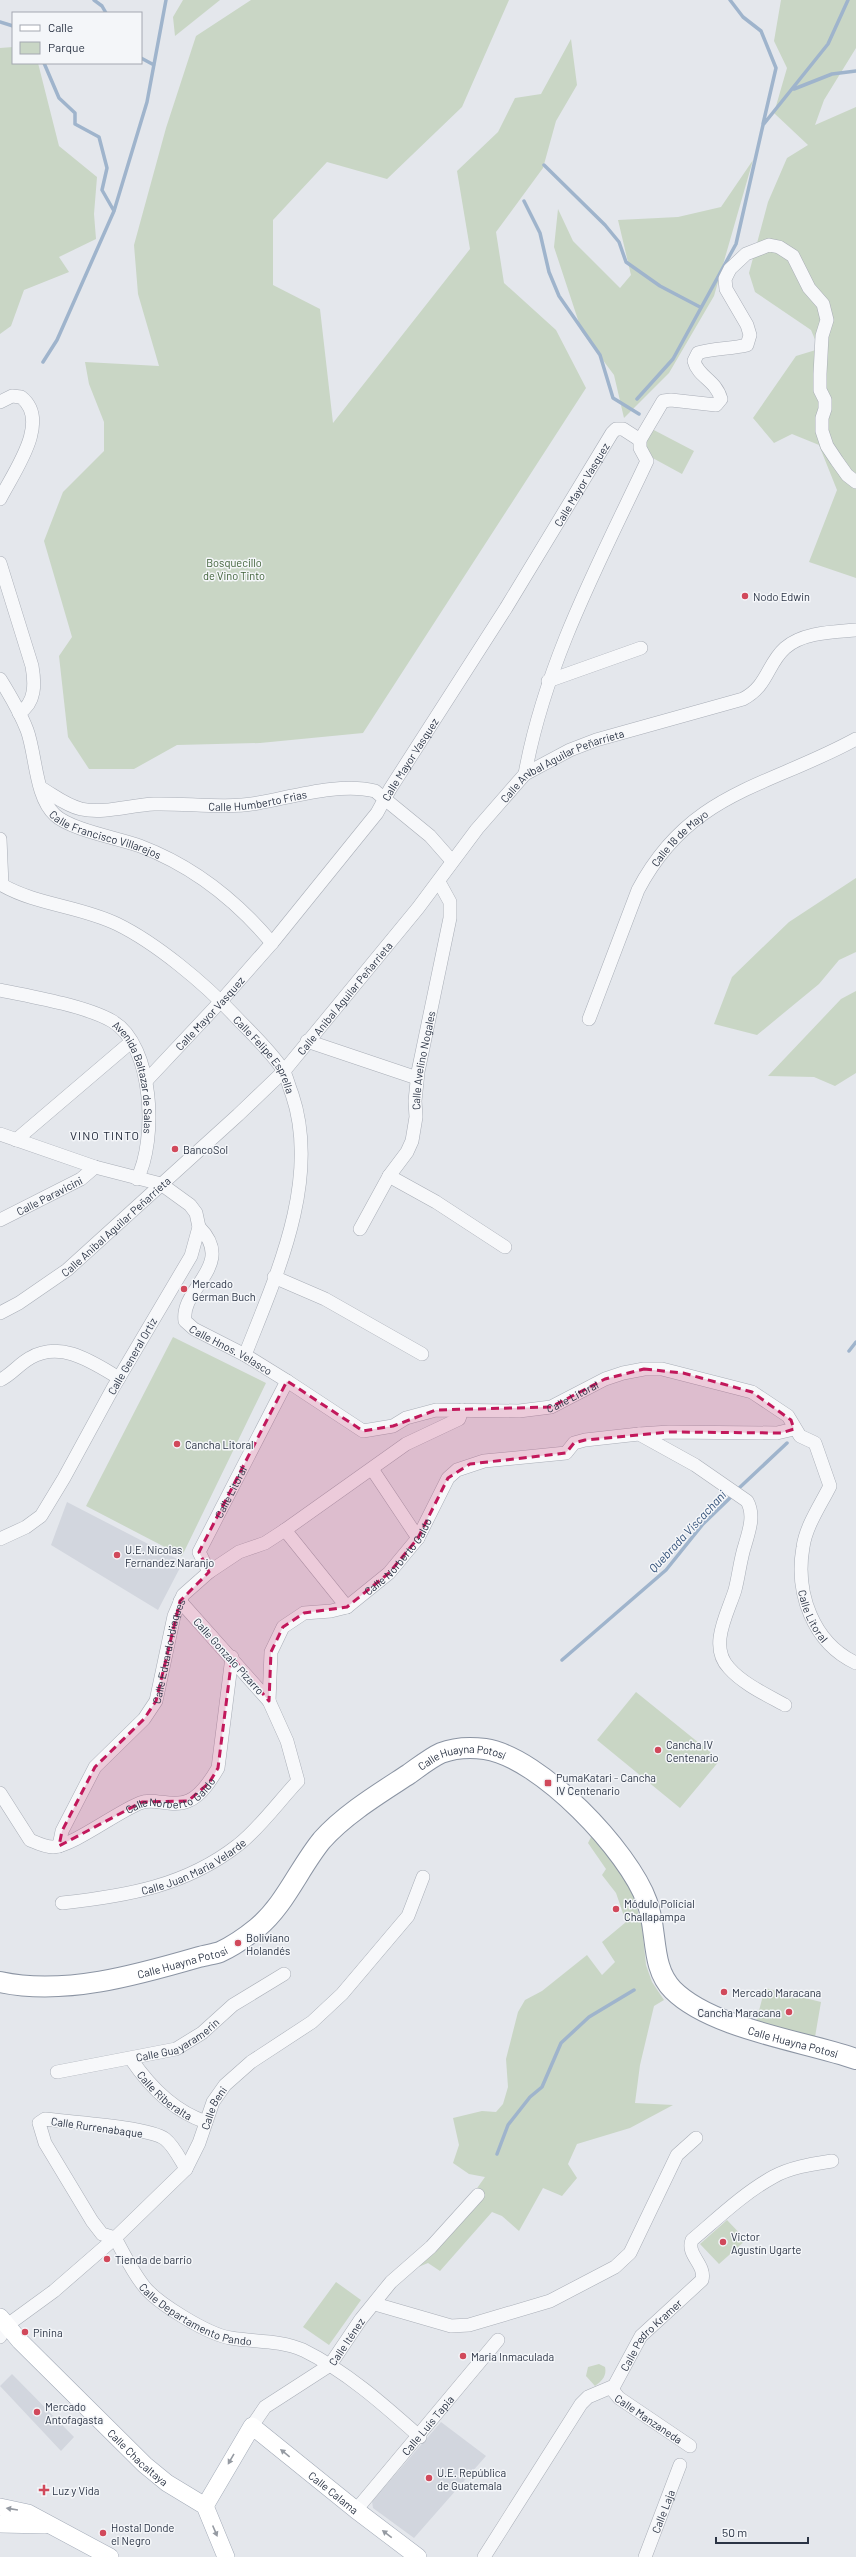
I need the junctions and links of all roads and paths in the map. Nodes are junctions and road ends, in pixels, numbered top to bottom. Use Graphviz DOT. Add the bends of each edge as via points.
graph roads {
  1 [pos="0,402"];
  2 [pos="640,440"];
  3 [pos="856,482"];
  4 [pos="0,499"];
  5 [pos="0,563"];
  6 [pos="856,630"];
  7 [pos="641,648"];
  8 [pos="0,679"];
  9 [pos="548,681"];
  10 [pos="19,713"];
  11 [pos="856,739"];
  12 [pos="525,774"];
  13 [pos="41,788"];
  14 [pos="385,799"];
  15 [pos="0,839"];
  16 [pos="452,861"];
  17 [pos="439,882"];
  18 [pos="272,943"];
  19 [pos="0,990"];
  20 [pos="221,1001"];
  21 [pos="589,1019"];
  22 [pos="307,1041"];
  23 [pos="131,1042"];
  24 [pos="284,1071"];
  25 [pos="417,1078"];
  26 [pos="146,1081"];
  27 [pos="0,1134"];
  28 [pos="16,1140"];
  29 [pos="95,1167"];
  30 [pos="389,1176"];
  31 [pos="137,1179"];
  32 [pos="161,1184"];
  33 [pos="0,1220"];
  34 [pos="199,1228"];
  35 [pos="360,1230"];
  36 [pos="505,1247"];
  37 [pos="274,1277"];
  38 [pos="0,1313"];
  39 [pos="422,1354"];
  40 [pos="245,1355"];
  41 [pos="119,1378"];
  42 [pos="0,1380"];
  43 [pos="288,1381"];
  44 [pos="462,1410"];
  45 [pos="794,1429"];
  46 [pos="639,1434"];
  47 [pos="372,1469"];
  48 [pos="284,1530"];
  49 [pos="418,1538"];
  50 [pos="0,1539"];
  51 [pos="208,1572"];
  52 [pos="180,1601"];
  53 [pos="347,1607"];
  54 [pos="232,1657"];
  55 [pos="856,1663"];
  56 [pos="269,1701"];
  57 [pos="785,1706"];
  58 [pos="298,1781"];
  59 [pos="0,1793"];
  60 [pos="58,1846"];
  61 [pos="423,1877"];
  62 [pos="62,1903"];
  63 [pos="284,1974"];
  64 [pos="0,1982"];
  65 [pos="131,2059"];
  66 [pos="856,2059"];
  67 [pos="57,2072"];
  68 [pos="206,2122"];
  69 [pos="696,2138"];
  70 [pos="832,2160"];
  71 [pos="186,2169"];
  72 [pos="478,2195"];
  73 [pos="115,2238"];
  74 [pos="375,2304"];
  75 [pos="2,2327"];
  76 [pos="498,2340"];
  77 [pos="330,2365"];
  78 [pos="611,2388"];
  79 [pos="252,2426"];
  80 [pos="420,2437"];
  81 [pos="690,2446"];
  82 [pos="680,2465"];
  83 [pos="205,2506"];
  84 [pos="0,2507"];
  85 [pos="356,2510"];
  86 [pos="0,2524"];
  87 [pos="47,2525"];
  88 [pos="105,2555"];
  89 [pos="226,2557"];
  90 [pos="418,2557"];
  91 [pos="484,2557"];
  92 [pos="646,2557"];
  1 -- 4 [label="street" via="12,396 21,397 28,405 34,424 30,442"];
  2 -- 3 [label="street" via="664,401 716,405 721,399 716,386 695,367 694,361 698,354 709,350 747,345 750,335 747,325 726,289 725,279 730,269 741,258 769,245 779,247 792,256 809,288 823,304 827,320 822,336 820,374 820,390 825,400 822,431 827,446"];
  2 -- 9 [label="street" via="640,448 647,461 578,609"];
  2 -- 14 [label="street, Calle Mayor Vasquez" via="623,429 616,429 612,433 506,608"];
  5 -- 10 [label="street" via="32,666 35,684 30,701"];
  6 -- 12 [label="street, Calle Anibal Aguilar Peñarrieta" via="832,632 792,642 784,649 753,694 596,740 570,750"];
  7 -- 9 [label="street"];
  8 -- 10 [label="street, Calle Francisco Villarejos"];
  9 -- 12 [label="street" via="531,738"];
  10 -- 13 [label="street, Calle Francisco Villarejos" via="27,730"];
  11 -- 21 [label="street, Calle 18 de Mayo" via="712,806 676,837 648,871 638,890"];
  12 -- 16 [label="street, Calle Anibal Aguilar Peñarrieta"];
  13 -- 14 [label="street, Calle Humberto Frias" via="62,803 96,810 153,804 250,804 344,787 375,791"];
  13 -- 18 [label="street, Calle Francisco Villarejos" via="46,803 55,815 64,821 140,846 189,868 225,894"];
  14 -- 16 [label="street, Calle Humberto Frias" via="430,836"];
  14 -- 18 [label="street, Calle Mayor Vasquez" via="377,813"];
  15 -- 20 [label="street, Calle Felipe Esprella" via="2,885 17,894 88,912 118,924 150,942"];
  16 -- 17 [label="street, Calle Anibal Aguilar Peñarrieta"];
  17 -- 22 [label="street, Calle Anibal Aguilar Peñarrieta"];
  17 -- 25 [label="street, Calle Avelino Nogales" via="450,902 450,918"];
  18 -- 20 [label="street, Calle Mayor Vasquez"];
  19 -- 23 [label="street, Avenida Baltazar de Salas" via="37,997 102,1016 121,1027"];
  20 -- 24 [label="street, Calle Felipe Esprella"];
  20 -- 26 [label="street, Calle Mayor Vasquez"];
  22 -- 24 [label="street, Calle Anibal Aguilar Peñarrieta"];
  22 -- 25 [label="street"];
  23 -- 26 [label="street, Avenida Baltazar de Salas"];
  23 -- 28 [label="street"];
  24 -- 32 [label="street, Calle Anibal Aguilar Peñarrieta"];
  24 -- 37 [label="street, Calle Felipe Esprella" via="297,1110 302,1136 298,1195"];
  25 -- 30 [label="street, Calle Avelino Nogales" via="416,1117 412,1141"];
  26 -- 31 [label="street, Avenida Baltazar de Salas" via="150,1122 146,1152"];
  27 -- 28 [label="street"];
  28 -- 29 [label="street"];
  29 -- 31 [label="street"];
  29 -- 33 [label="street, Calle Paravicini" via="81,1179"];
  30 -- 35 [label="street, Calle Avelino Nogales"];
  30 -- 36 [label="street" via="436,1202"];
  31 -- 32 [label="street"];
  32 -- 34 [label="street" via="190,1205 196,1213"];
  32 -- 38 [label="street, Calle Anibal Aguilar Peñarrieta" via="67,1270"];
  34 -- 40 [label="street, Calle Hnos. Velasco" via="208,1236 212,1254 200,1286 185,1310 185,1321 194,1329"];
  34 -- 41 [label="street, Calle General Ortiz" via="191,1256"];
  37 -- 39 [label="street" via="325,1298"];
  37 -- 40 [label="street, Calle Felipe Esprella"];
  40 -- 43 [label="street, Calle Hnos. Velasco"];
  41 -- 42 [label="street" via="90,1361 61,1350 36,1355"];
  41 -- 50 [label="street, Calle General Ortiz" via="40,1516 26,1528"];
  43 -- 44 [label="street, Calle Litoral" via="363,1431 393,1426 406,1418 436,1410"];
  43 -- 51 [label="street, Calle Litoral" via="199,1552"];
  44 -- 45 [label="street, Calle Litoral" via="513,1411 551,1407 611,1377 644,1368 662,1369 752,1392 788,1416"];
  44 -- 47 [label="street, Calle Eduardo Idiaques" via="459,1419 406,1444"];
  45 -- 46 [label="street" via="777,1433"];
  45 -- 55 [label="street, Calle Litoral" via="800,1436 815,1443 830,1486 808,1529 803,1546 802,1583 805,1600 820,1635"];
  46 -- 49 [label="street, Calle Norberto Galdo" via="585,1440 574,1443 566,1453 484,1461 457,1470 448,1478"];
  46 -- 57 [label="street" via="695,1465 747,1501 750,1506 751,1526 741,1558 735,1591 722,1630 723,1658 728,1668"];
  47 -- 48 [label="street, Calle Eduardo Idiaques"];
  47 -- 49 [label="street"];
  48 -- 51 [label="street, Calle Eduardo Idiaques" via="265,1543 239,1552"];
  48 -- 53 [label="street"];
  49 -- 53 [label="street, Calle Norberto Galdo" via="389,1573"];
  51 -- 52 [label="street, Calle Eduardo Idiaques"];
  52 -- 54 [label="street, Calle Gonzalo Pizarro"];
  52 -- 60 [label="street, Calle Eduardo Idiaques" via="174,1616 156,1701 144,1719 95,1767 62,1831"];
  53 -- 56 [label="street, Calle Norberto Galdo" via="304,1613 283,1627 271,1652"];
  54 -- 56 [label="street, Calle Gonzalo Pizarro"];
  54 -- 60 [label="street, Calle Norberto Galdo" via="221,1752 218,1768 209,1783 188,1802 142,1802"];
  56 -- 58 [label="street, Calle Gonzalo Pizarro" via="287,1741"];
  58 -- 62 [label="street, Calle Juan Maria Velarde" via="239,1845 193,1874 110,1898"];
  59 -- 60 [label="street" via="30,1840 45,1846"];
  61 -- 68 [label="street, Calle Beni" via="408,1916 342,1994 312,2022 234,2075 213,2102"];
  63 -- 65 [label="street, Calle Guayaramerin" via="233,2005 187,2044"];
  64 -- 66 [label="highway, Calle Huayna Potosí" via="25,1986 91,1982 162,1969 219,1952 259,1927 323,1840 374,1798 442,1753 469,1748 485,1749 516,1760 533,1771 604,1833 631,1871 647,1901 660,1973 673,1990 705,2011 735,2023"];
  65 -- 67 [label="street, Calle Guayaramerin"];
  65 -- 68 [label="street, Calle Riberalta" via="147,2083 189,2116"];
  68 -- 71 [label="street, Calle Beni" via="199,2144"];
  69 -- 74 [label="street" via="677,2155 630,2253 615,2267 588,2282 550,2301 469,2325 457,2326"];
  70 -- 78 [label="street, Calle Pedro Kramer" via="804,2165 773,2176 692,2240 691,2249 702,2270 703,2279 641,2336 631,2351 618,2382"];
  71 -- 73 [label="street, Calle Beni"];
  71 -- 73 [label="street, Calle Rurrenabaque" via="174,2149 165,2139 158,2136 115,2127 40,2120 39,2130 45,2143 92,2221 102,2234"];
  72 -- 74 [label="street, Calle Iténez" via="431,2247 391,2282"];
  73 -- 75 [label="street, Calle Beni" via="54,2291"];
  73 -- 77 [label="street, Calle Departamento Pando" via="143,2286 202,2328 229,2338 289,2345"];
  74 -- 77 [label="street, Calle Iténez" via="361,2319"];
  75 -- 83 [label="main road, Calle Chacaltaya" via="145,2465 167,2483"];
  76 -- 80 [label="street, Calle Luis Tapia"];
  77 -- 79 [label="street, Calle Iténez" via="265,2406"];
  77 -- 80 [label="street, Calle Departamento Pando" via="379,2401"];
  78 -- 81 [label="street, Calle Manzaneda" via="619,2398"];
  78 -- 91 [label="street" via="588,2397 581,2404"];
  79 -- 83 [label="main road, Calle Iténez, one-way"];
  85 -- 79 [label="main road, Calle Calama, one-way"];
  80 -- 85 [label="street, Calle Luis Tapia"];
  82 -- 92 [label="street, Calle Laja"];
  83 -- 89 [label="main road, one-way"];
  87 -- 84 [label="main road, one-way" via="28,2513"];
  90 -- 85 [label="main road, Calle Calama, one-way"];
  86 -- 87 [label="main road"];
  87 -- 88 [label="main road"];
}
